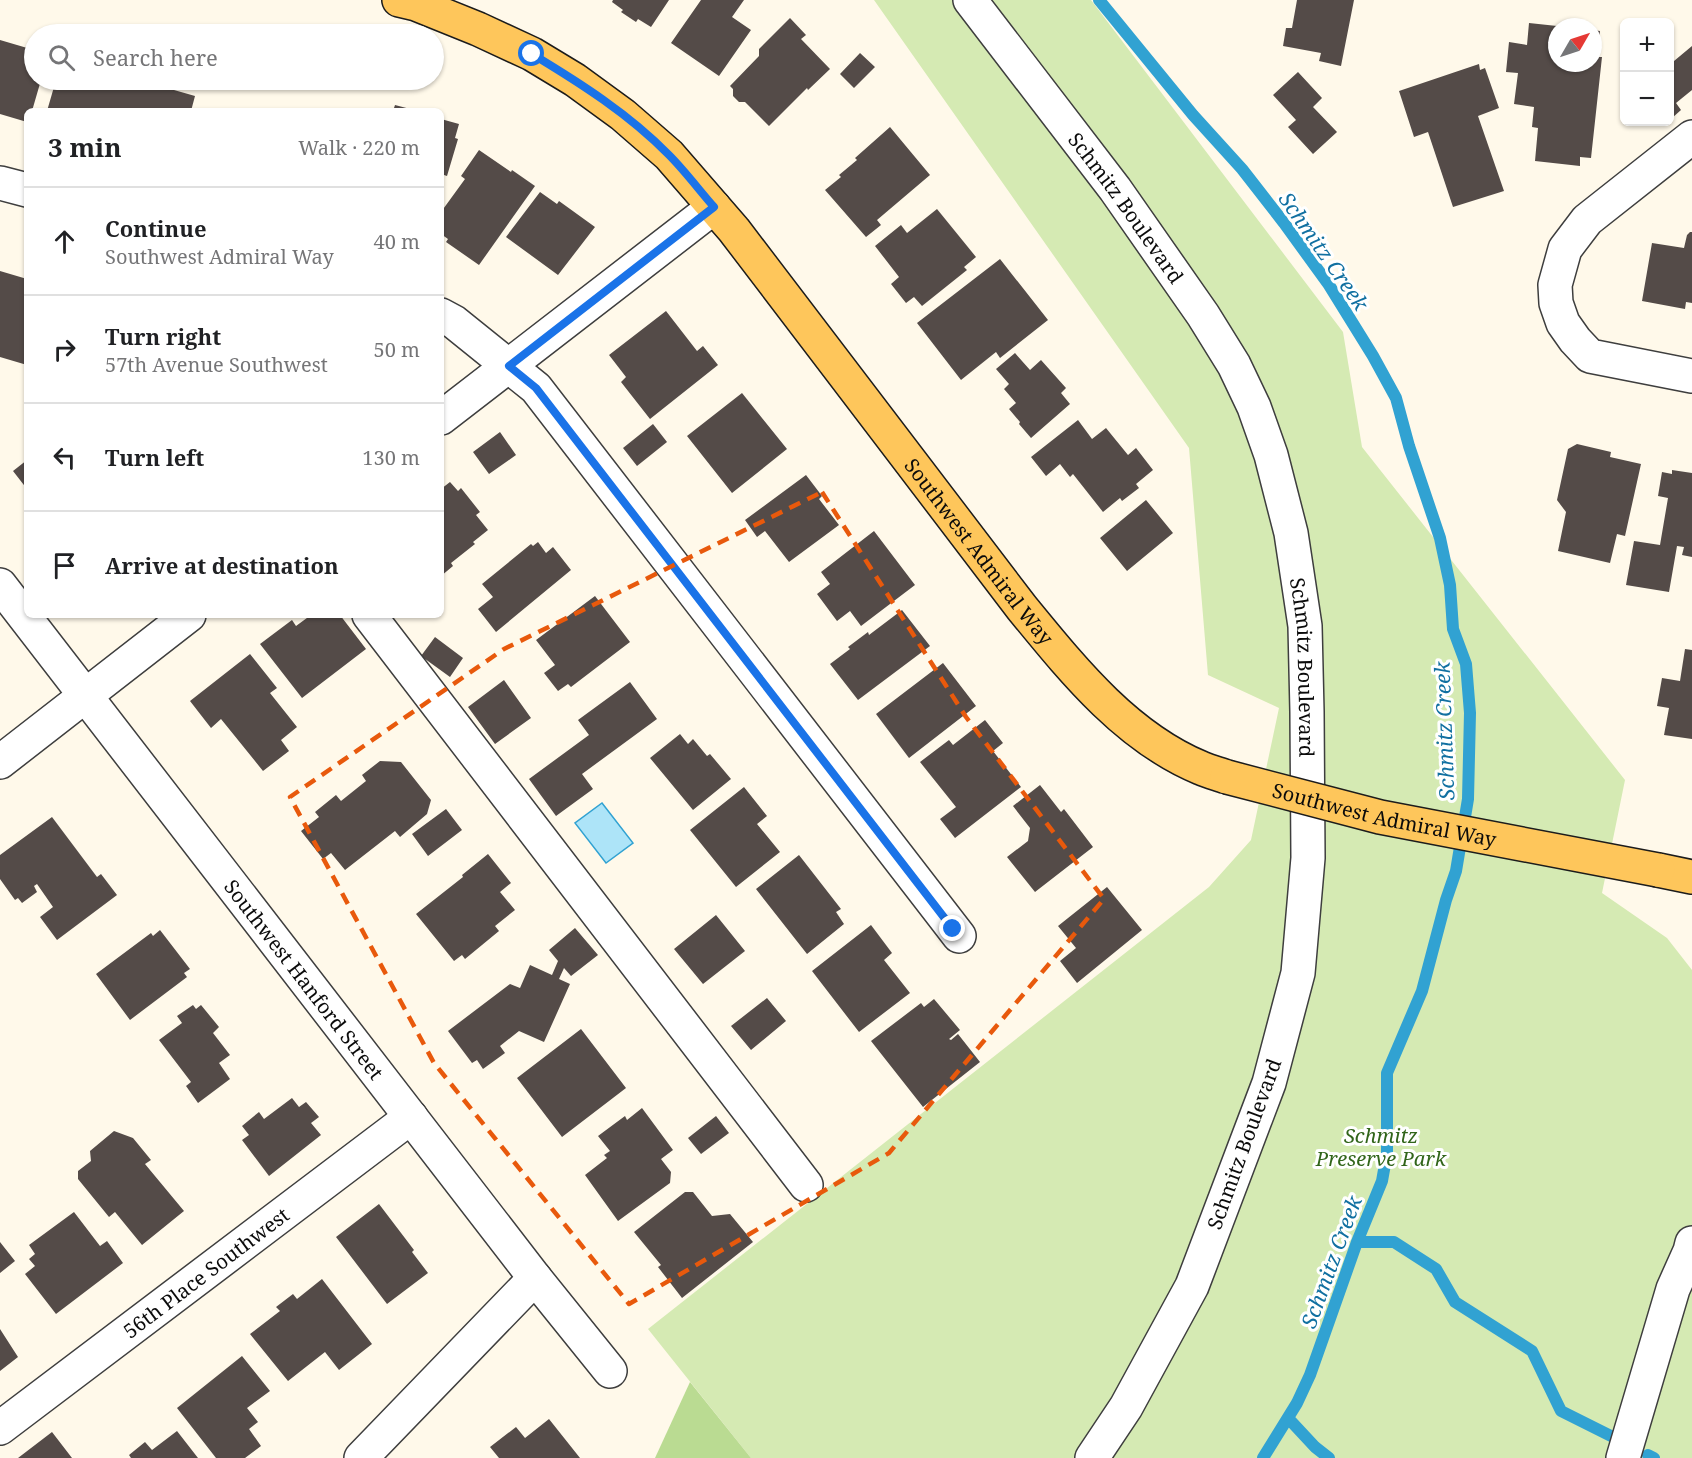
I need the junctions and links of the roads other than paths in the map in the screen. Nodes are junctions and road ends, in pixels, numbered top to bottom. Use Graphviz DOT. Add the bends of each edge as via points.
graph roads {
  1 [pos="399,0"];
  2 [pos="970,0"];
  3 [pos="1692,137"];
  4 [pos="0,183"];
  5 [pos="24,189"];
  6 [pos="714,207"];
  7 [pos="444,317"];
  8 [pos="509,366"];
  9 [pos="1692,376"];
  10 [pos="444,416"];
  11 [pos="0,585"];
  12 [pos="24,616"];
  13 [pos="26,618"];
  14 [pos="185,618"];
  15 [pos="371,618"];
  16 [pos="86,695"];
  17 [pos="0,762"];
  18 [pos="1692,877"];
  19 [pos="959,936"];
  20 [pos="411,1117"];
  21 [pos="806,1185"];
  22 [pos="1692,1243"];
  23 [pos="535,1278"];
  24 [pos="610,1371"];
  25 [pos="0,1428"];
  26 [pos="361,1458"];
  27 [pos="1092,1458"];
  28 [pos="1623,1458"];
  1 -- 6 [label="main road, Southwest Admiral Way" via="478,29 532,54 575,80 669,155"];
  2 -- 27 [label="street, Schmitz Boulevard" via="1115,189 1234,365 1271,455 1291,533 1305,626 1308,858 1298,973 1269,1083 1192,1286 1126,1407"];
  3 -- 9 [label="street" via="1587,220 1565,249 1555,285 1563,323 1590,356"];
  4 -- 5 [label="street"];
  6 -- 8 [label="street"];
  6 -- 18 [label="main road, Southwest Admiral Way, bridge" via="1022,608 1120,716 1146,736 1201,768 1380,817"];
  7 -- 8 [label="street"];
  8 -- 10 [label="street"];
  8 -- 19 [label="street" via="536,388"];
  11 -- 12 [label="street, Southwest Hanford Street"];
  13 -- 16 [label="street, Southwest Hanford Street"];
  14 -- 16 [label="street"];
  15 -- 21 [label="street"];
  16 -- 17 [label="street"];
  16 -- 20 [label="street, Southwest Hanford Street"];
  20 -- 23 [label="street, Southwest Hanford Street"];
  20 -- 25 [label="street, 56th Place Southwest"];
  22 -- 28 [label="street" via="1673,1289"];
  23 -- 24 [label="street, Southwest Hanford Street"];
  23 -- 26 [label="street"];
}
